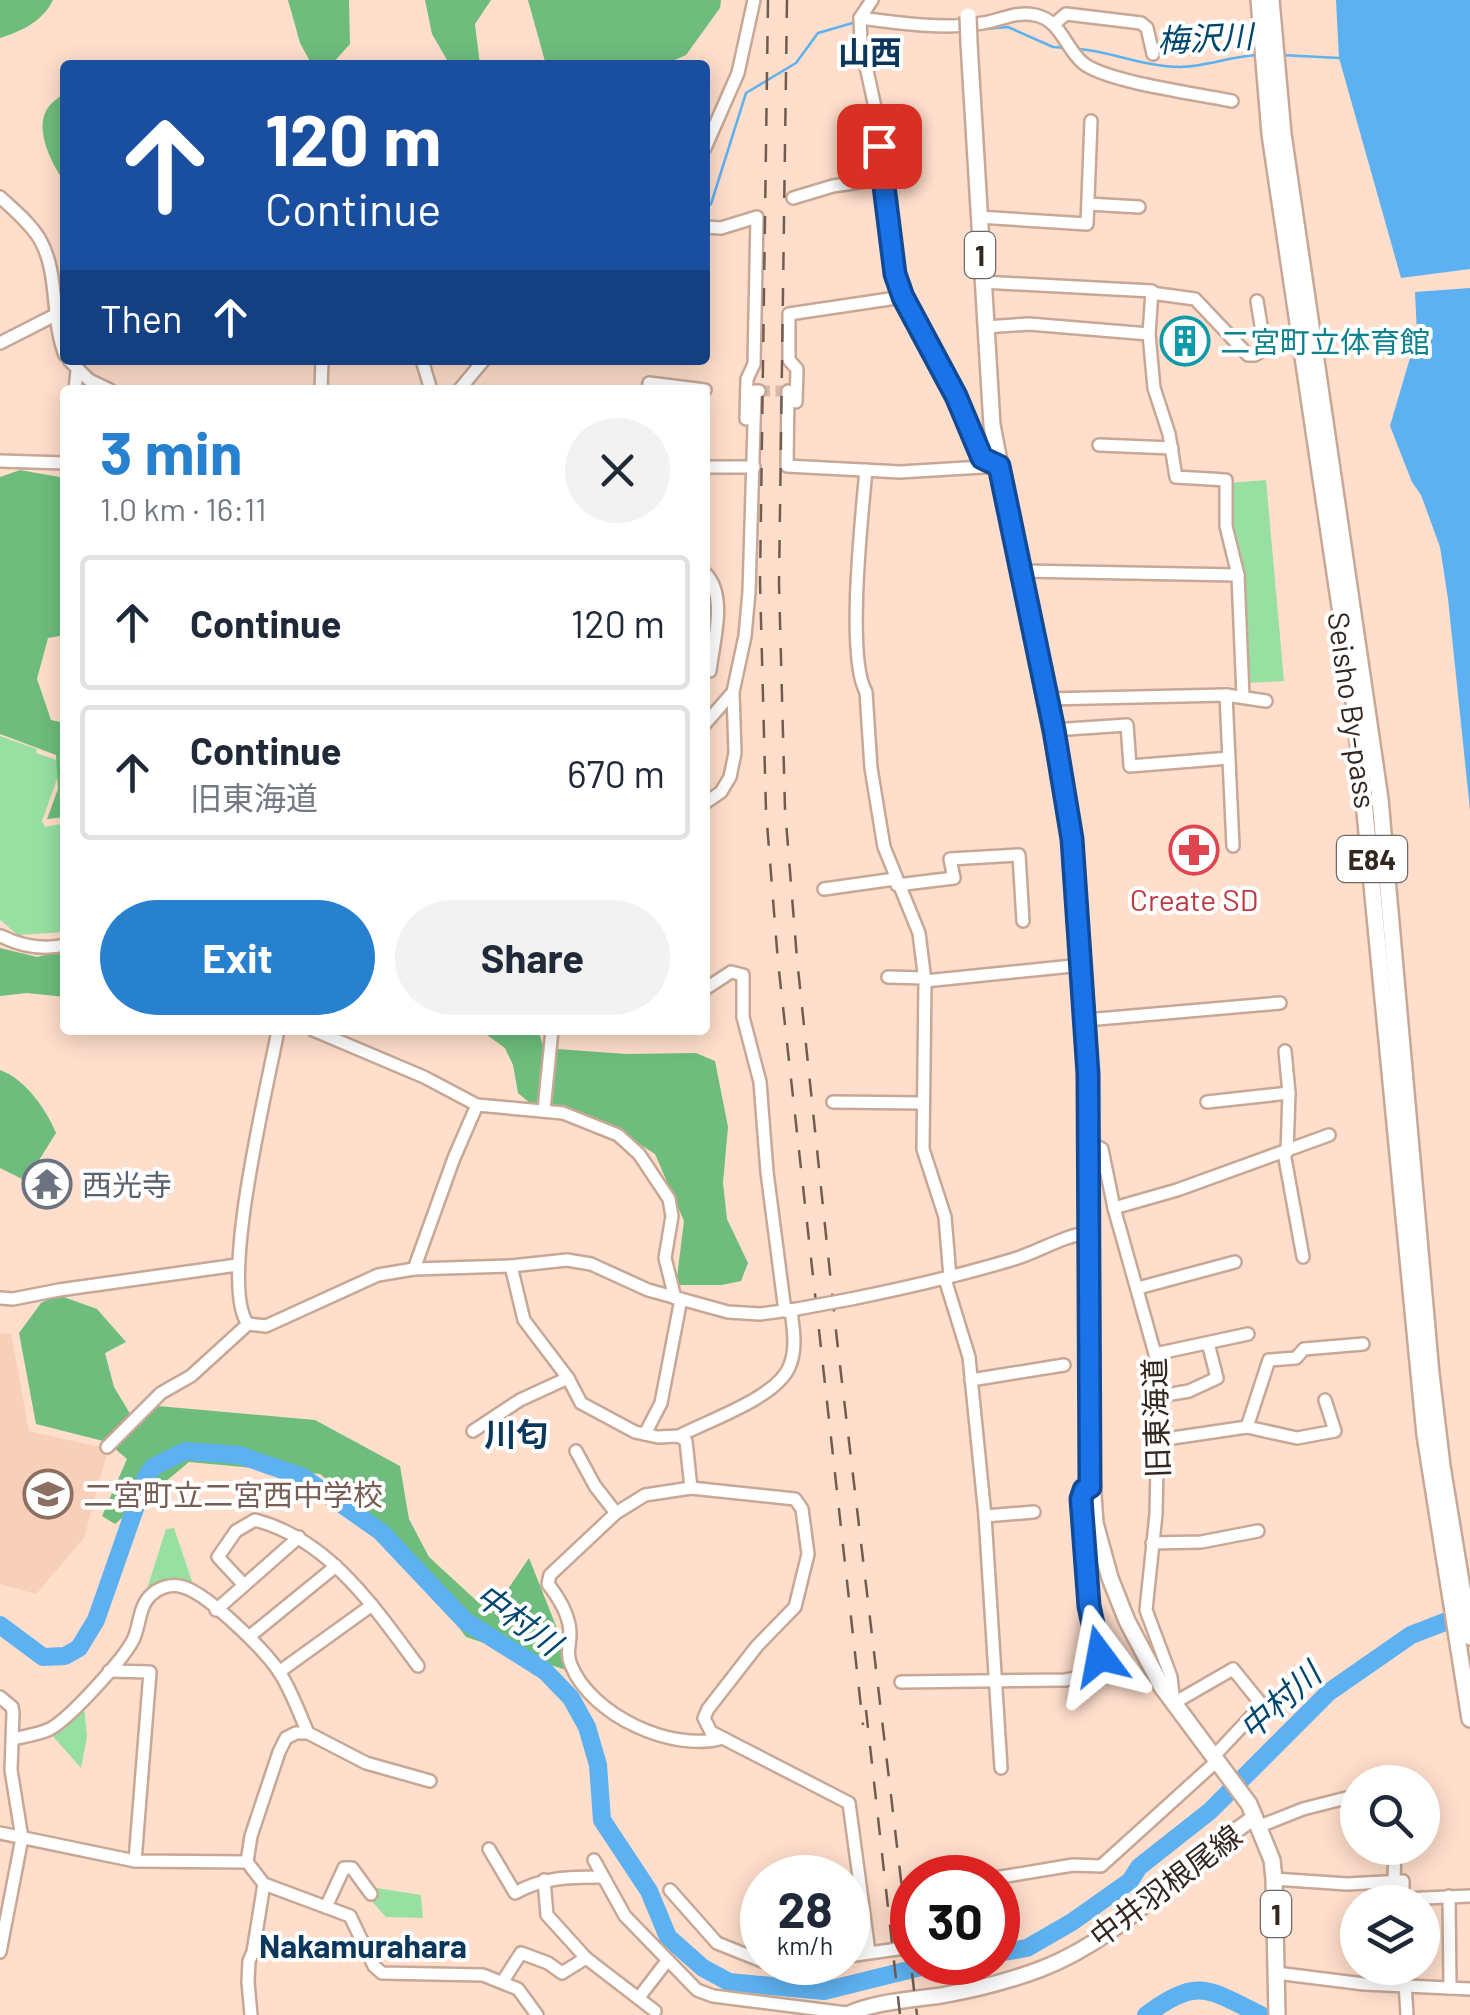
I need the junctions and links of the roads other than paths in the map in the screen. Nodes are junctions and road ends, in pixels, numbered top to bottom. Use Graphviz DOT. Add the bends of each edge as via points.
graph roads {
  1 [pos="754,0"];
  2 [pos="872,0"];
  3 [pos="1259,0"];
  4 [pos="1272,0"];
  5 [pos="967,8"];
  6 [pos="860,22"];
  7 [pos="1054,24"];
  8 [pos="1153,54"];
  9 [pos="1232,101"];
  10 [pos="1092,121"];
  11 [pos="710,137"];
  12 [pos="881,179"];
  13 [pos="0,197"];
  14 [pos="793,198"];
  15 [pos="1088,204"];
  16 [pos="1139,207"];
  17 [pos="978,217"];
  18 [pos="710,227"];
  19 [pos="982,282"];
  20 [pos="1151,293"];
  21 [pos="903,297"];
  22 [pos="1257,301"];
  23 [pos="59,312"];
  24 [pos="984,328"];
  25 [pos="1149,334"];
  26 [pos="0,344"];
  27 [pos="74,365"];
  28 [pos="480,365"];
  29 [pos="103,385"];
  30 [pos="463,385"];
  31 [pos="758,391"];
  32 [pos="788,391"];
  33 [pos="746,419"];
  34 [pos="1099,445"];
  35 [pos="1172,448"];
  36 [pos="0,461"];
  37 [pos="60,463"];
  38 [pos="791,466"];
  39 [pos="999,466"];
  40 [pos="710,467"];
  41 [pos="754,467"];
  42 [pos="866,470"];
  43 [pos="1021,571"];
  44 [pos="1238,575"];
  45 [pos="710,578"];
  46 [pos="710,672"];
  47 [pos="733,692"];
  48 [pos="1226,695"];
  49 [pos="1244,697"];
  50 [pos="1046,699"];
  51 [pos="1266,701"];
  52 [pos="710,718"];
  53 [pos="1054,730"];
  54 [pos="1229,758"];
  55 [pos="710,800"];
  56 [pos="1233,846"];
  57 [pos="896,882"];
  58 [pos="824,890"];
  59 [pos="1023,921"];
  60 [pos="0,936"];
  61 [pos="60,946"];
  62 [pos="1082,964"];
  63 [pos="888,978"];
  64 [pos="925,980"];
  65 [pos="710,986"];
  66 [pos="1280,1003"];
  67 [pos="1086,1020"];
  68 [pos="277,1035"];
  69 [pos="325,1035"];
  70 [pos="552,1035"];
  71 [pos="1285,1051"];
  72 [pos="1290,1093"];
  73 [pos="833,1102"];
  74 [pos="1207,1102"];
  75 [pos="922,1103"];
  76 [pos="476,1105"];
  77 [pos="544,1110"];
  78 [pos="1329,1135"];
  79 [pos="1090,1142"];
  80 [pos="1286,1153"];
  81 [pos="1115,1212"];
  82 [pos="1091,1228"];
  83 [pos="1303,1256"];
  84 [pos="1236,1262"];
  85 [pos="237,1265"];
  86 [pos="510,1266"];
  87 [pos="414,1270"];
  88 [pos="948,1278"];
  89 [pos="1138,1288"];
  90 [pos="0,1298"];
  91 [pos="678,1299"];
  92 [pos="791,1310"];
  93 [pos="248,1324"];
  94 [pos="1248,1334"];
  95 [pos="1208,1343"];
  96 [pos="1363,1344"];
  97 [pos="1156,1354"];
  98 [pos="1064,1364"];
  99 [pos="568,1378"];
  100 [pos="971,1380"];
  101 [pos="1160,1396"];
  102 [pos="1325,1400"];
  103 [pos="1247,1427"];
  104 [pos="473,1431"];
  105 [pos="645,1434"];
  106 [pos="679,1436"];
  107 [pos="1159,1440"];
  108 [pos="108,1447"];
  109 [pos="576,1450"];
  110 [pos="1090,1487"];
  111 [pos="691,1488"];
  112 [pos="1034,1512"];
  113 [pos="616,1514"];
  114 [pos="985,1516"];
  115 [pos="1258,1530"];
  116 [pos="299,1537"];
  117 [pos="1152,1543"];
  118 [pos="336,1566"];
  119 [pos="244,1585"];
  120 [pos="372,1605"];
  121 [pos="216,1610"];
  122 [pos="250,1636"];
  123 [pos="1470,1636"];
  124 [pos="418,1666"];
  125 [pos="108,1670"];
  126 [pos="279,1672"];
  127 [pos="902,1682"];
  128 [pos="994,1683"];
  129 [pos="0,1697"];
  130 [pos="1174,1703"];
  131 [pos="1470,1719"];
  132 [pos="308,1733"];
  133 [pos="13,1738"];
  134 [pos="723,1738"];
  135 [pos="1217,1757"];
  136 [pos="1000,1768"];
  137 [pos="430,1781"];
  138 [pos="1340,1800"];
  139 [pos="1254,1816"];
  140 [pos="0,1833"];
  141 [pos="22,1838"];
  142 [pos="489,1849"];
  143 [pos="856,1855"];
  144 [pos="594,1860"];
  145 [pos="136,1862"];
  146 [pos="246,1862"];
  147 [pos="1394,1865"];
  148 [pos="1020,1874"];
  149 [pos="602,1876"];
  150 [pos="1274,1879"];
  151 [pos="544,1880"];
  152 [pos="1394,1881"];
  153 [pos="264,1884"];
  154 [pos="1403,1885"];
  155 [pos="670,1890"];
  156 [pos="371,1894"];
  157 [pos="1449,1896"];
  158 [pos="1470,1896"];
  159 [pos="1440,1897"];
  160 [pos="326,1908"];
  161 [pos="0,1952"];
  162 [pos="740,1952"];
  163 [pos="586,1958"];
  164 [pos="667,1962"];
  165 [pos="1276,1973"];
  166 [pos="503,1981"];
  167 [pos="1405,1986"];
  168 [pos="1450,1988"];
  169 [pos="1470,1989"];
  170 [pos="640,1996"];
  171 [pos="656,2011"];
  172 [pos="846,2014"];
  173 [pos="251,2015"];
  174 [pos="537,2015"];
  175 [pos="1277,2015"];
  176 [pos="1406,2015"];
  1 -- 11 [label="street" via="738,73"];
  2 -- 6 [label="street"];
  3 -- 131 [label="highway, Seisho By-pass / E84" via="1272,149 1363,776 1425,1434"];
  4 -- 123 [label="highway, Seisho By-pass / E84" via="1280,118 1380,800 1431,1374"];
  5 -- 17 [label="highway, 1, bridge"];
  6 -- 7 [label="street" via="982,24 1016,13"];
  6 -- 12 [label="street"];
  7 -- 8 [label="street" via="1066,14 1141,23"];
  7 -- 9 [label="street" via="1083,64 1125,80"];
  10 -- 15 [label="street"];
  12 -- 14 [label="street"];
  12 -- 21 [label="street"];
  13 -- 23 [label="street" via="44,248"];
  15 -- 16 [label="street"];
  15 -- 17 [label="street" via="1086,224"];
  17 -- 19 [label="highway, 1"];
  18 -- 33 [label="street" via="757,217"];
  19 -- 20 [label="street"];
  19 -- 24 [label="highway, 1"];
  20 -- 22 [label="street" via="1195,299 1255,355 1264,344"];
  20 -- 25 [label="street"];
  21 -- 38 [label="street" via="789,314 789,360 797,369"];
  21 -- 39 [label="street" via="982,458"];
  23 -- 26 [label="street"];
  24 -- 25 [label="street" via="1029,324"];
  24 -- 39 [label="highway, 1"];
  25 -- 35 [label="street" via="1154,388"];
  27 -- 29 [label="street"];
  28 -- 30 [label="street"];
  31 -- 41 [label="street"];
  32 -- 38 [label="street"];
  34 -- 35 [label="street"];
  35 -- 44 [label="street" via="1176,477 1226,480 1226,526"];
  36 -- 37 [label="street"];
  38 -- 42 [label="street"];
  39 -- 42 [label="street"];
  39 -- 43 [label="highway, 1"];
  40 -- 41 [label="street"];
  41 -- 47 [label="street" via="748,607"];
  42 -- 57 [label="street" via="857,647 875,800"];
  43 -- 44 [label="street"];
  43 -- 50 [label="highway, 1"];
  44 -- 49 [label="street"];
  45 -- 46 [label="street" via="717,601"];
  47 -- 52 [label="street"];
  47 -- 55 [label="street" via="730,778"];
  48 -- 49 [label="street"];
  48 -- 50 [label="street"];
  48 -- 54 [label="street"];
  49 -- 51 [label="street"];
  50 -- 53 [label="highway, 1"];
  53 -- 54 [label="street" via="1127,725 1130,766"];
  53 -- 62 [label="highway, 1"];
  54 -- 56 [label="street"];
  57 -- 58 [label="street"];
  57 -- 59 [label="street" via="954,878 950,859 1019,855"];
  57 -- 64 [label="street" via="919,932"];
  60 -- 61 [label="street"];
  62 -- 64 [label="street"];
  62 -- 67 [label="highway, 1"];
  63 -- 64 [label="street"];
  64 -- 75 [label="street"];
  65 -- 92 [label="street" via="731,972 743,975 743,1018 760,1082 767,1172"];
  66 -- 67 [label="street"];
  67 -- 79 [label="highway, 1"];
  68 -- 85 [label="street"];
  69 -- 76 [label="street"];
  70 -- 77 [label="street"];
  71 -- 72 [label="street"];
  72 -- 74 [label="street"];
  72 -- 80 [label="street"];
  73 -- 75 [label="street"];
  75 -- 88 [label="street" via="923,1148 945,1217"];
  76 -- 77 [label="street"];
  76 -- 87 [label="street"];
  77 -- 91 [label="street" via="618,1135 639,1154 669,1199 665,1258"];
  78 -- 80 [label="street"];
  79 -- 81 [label="street, 旧東海道" via="1102,1149"];
  79 -- 82 [label="highway, 1"];
  80 -- 81 [label="street"];
  80 -- 83 [label="street"];
  81 -- 82 [label="street"];
  81 -- 89 [label="street, 旧東海道"];
  82 -- 88 [label="street"];
  82 -- 110 [label="highway, 1"];
  84 -- 89 [label="street"];
  85 -- 90 [label="street"];
  85 -- 93 [label="street"];
  86 -- 87 [label="street"];
  86 -- 91 [label="street" via="592,1264"];
  86 -- 99 [label="street" via="524,1320"];
  87 -- 93 [label="street" via="359,1282 266,1326"];
  88 -- 92 [label="street, bridge"];
  88 -- 100 [label="street"];
  89 -- 97 [label="street, 旧東海道"];
  91 -- 92 [label="street" via="728,1312"];
  91 -- 105 [label="street" via="661,1403"];
  92 -- 106 [label="street" via="794,1342 786,1373 743,1406"];
  93 -- 108 [label="street" via="191,1376 161,1393"];
  94 -- 95 [label="street"];
  95 -- 97 [label="street"];
  95 -- 101 [label="street" via="1217,1378"];
  96 -- 103 [label="street" via="1269,1360"];
  97 -- 101 [label="street, 旧東海道"];
  98 -- 100 [label="street"];
  99 -- 104 [label="street"];
  99 -- 105 [label="street" via="581,1403"];
  100 -- 114 [label="street"];
  101 -- 107 [label="street, 旧東海道"];
  102 -- 103 [label="street" via="1335,1432 1296,1438"];
  103 -- 107 [label="street"];
  105 -- 106 [label="street"];
  106 -- 111 [label="street" via="686,1441"];
  107 -- 117 [label="street, 旧東海道"];
  109 -- 113 [label="street"];
  110 -- 128 [label="street" via="1081,1499 1100,1656 1082,1678"];
  110 -- 130 [label="highway, 1" via="1102,1550 1127,1621"];
  111 -- 113 [label="street" via="645,1495"];
  111 -- 134 [label="street" via="795,1499 808,1535 795,1608 757,1646 704,1718"];
  112 -- 114 [label="street"];
  113 -- 134 [label="street" via="550,1575 548,1584 567,1617 574,1672 612,1715 670,1739"];
  114 -- 128 [label="street"];
  115 -- 117 [label="street"];
  116 -- 118 [label="street"];
  116 -- 119 [label="street"];
  116 -- 119 [label="street" via="255,1520 236,1531 218,1557"];
  117 -- 130 [label="street, 旧東海道" via="1146,1610"];
  118 -- 120 [label="street"];
  118 -- 122 [label="street"];
  119 -- 121 [label="street"];
  120 -- 124 [label="street"];
  120 -- 126 [label="street"];
  121 -- 122 [label="street"];
  121 -- 125 [label="street" via="192,1590 166,1586 152,1594 134,1639"];
  122 -- 126 [label="street"];
  125 -- 133 [label="street" via="65,1718 48,1730"];
  125 -- 145 [label="street" via="150,1672"];
  126 -- 132 [label="street"];
  127 -- 128 [label="street"];
  128 -- 136 [label="street"];
  129 -- 133 [label="street" via="12,1707"];
  130 -- 135 [label="highway, 1"];
  130 -- 135 [label="street" via="1233,1669 1262,1705"];
  132 -- 137 [label="street" via="366,1763"];
  132 -- 146 [label="street" via="286,1738 278,1752"];
  133 -- 141 [label="street"];
  134 -- 143 [label="street" via="849,1803"];
  135 -- 139 [label="highway, 1"];
  135 -- 148 [label="street" via="1101,1866"];
  138 -- 139 [label="street"];
  139 -- 150 [label="highway, 1"];
  139 -- 172 [label="main road, 中井羽根尾線" via="1128,1919 1045,1968 987,1987"];
  140 -- 141 [label="street"];
  141 -- 145 [label="street"];
  141 -- 161 [label="street"];
  142 -- 151 [label="street" via="514,1893"];
  144 -- 149 [label="street"];
  145 -- 146 [label="street"];
  146 -- 153 [label="street"];
  147 -- 152 [label="street"];
  149 -- 151 [label="street"];
  149 -- 164 [label="street" via="625,1916"];
  150 -- 152 [label="street"];
  150 -- 165 [label="highway, 1"];
  151 -- 163 [label="street" via="547,1914"];
  152 -- 154 [label="street"];
  153 -- 160 [label="street"];
  153 -- 173 [label="street" via="249,1961"];
  155 -- 162 [label="street" via="717,1943"];
  156 -- 160 [label="street" via="352,1868 344,1868"];
  157 -- 158 [label="street"];
  157 -- 159 [label="street"];
  157 -- 168 [label="street"];
  160 -- 166 [label="street" via="350,1916 382,1973"];
  163 -- 166 [label="street" via="562,1973 521,1953"];
  163 -- 170 [label="street"];
  164 -- 170 [label="street"];
  164 -- 172 [label="street" via="712,1996"];
  165 -- 167 [label="street"];
  165 -- 175 [label="highway, 1"];
  166 -- 174 [label="street"];
  167 -- 168 [label="street"];
  167 -- 176 [label="street"];
  168 -- 169 [label="street"];
  170 -- 171 [label="street"];
}
